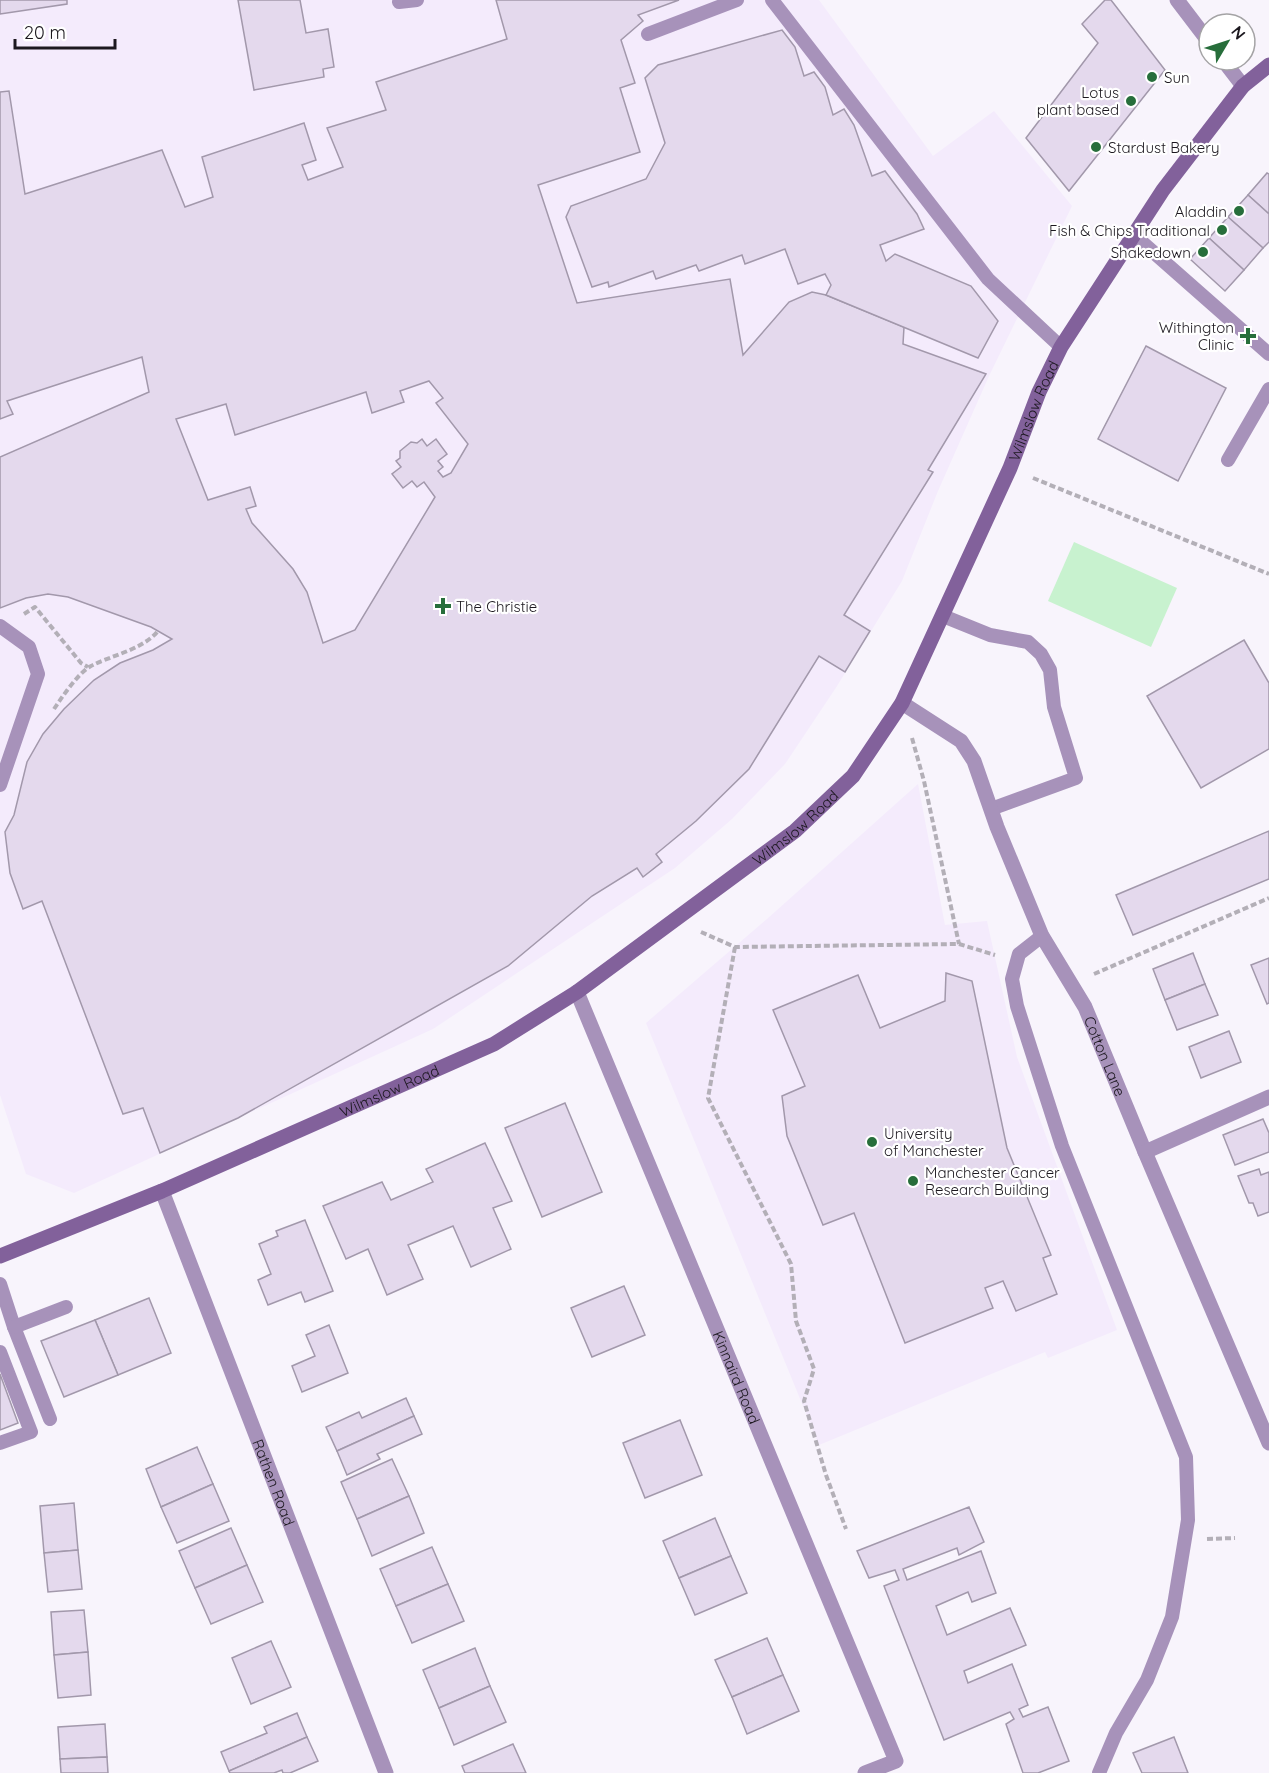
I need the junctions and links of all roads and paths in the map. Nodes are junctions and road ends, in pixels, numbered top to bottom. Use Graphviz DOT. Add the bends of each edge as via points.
graph roads {
  1 [pos="417,0"];
  2 [pos="737,0"];
  3 [pos="772,0"];
  4 [pos="1177,0"];
  5 [pos="399,2"];
  6 [pos="1197,26"];
  7 [pos="648,34"];
  8 [pos="1269,65"];
  9 [pos="1232,72"];
  10 [pos="1243,87"];
  11 [pos="1134,236"];
  12 [pos="1061,347"];
  13 [pos="1269,354"];
  14 [pos="1269,389"];
  15 [pos="1228,460"];
  16 [pos="1010,468"];
  17 [pos="1269,574"];
  18 [pos="943,616"];
  19 [pos="0,626"];
  20 [pos="158,631"];
  21 [pos="902,703"];
  22 [pos="20,727"];
  23 [pos="0,785"];
  24 [pos="991,809"];
  25 [pos="1269,898"];
  26 [pos="675,920"];
  27 [pos="1042,936"];
  28 [pos="959,944"];
  29 [pos="735,947"];
  30 [pos="1004,957"];
  31 [pos="1071,984"];
  32 [pos="577,993"];
  33 [pos="1269,1097"];
  34 [pos="1144,1152"];
  35 [pos="162,1191"];
  36 [pos="0,1256"];
  37 [pos="0,1284"];
  38 [pos="66,1307"];
  39 [pos="14,1327"];
  40 [pos="0,1352"];
  41 [pos="50,1419"];
  42 [pos="0,1443"];
  43 [pos="1269,1443"];
  44 [pos="846,1528"];
  45 [pos="386,1773"];
  46 [pos="865,1773"];
  47 [pos="1099,1773"];
  1 -- 5 [label="lane"];
  2 -- 7 [label="lane"];
  3 -- 12 [label="lane" via="988,279"];
  4 -- 6 [label="street"];
  8 -- 10 [label="main road, Wilmslow Road"];
  9 -- 10 [label="street"];
  10 -- 11 [label="main road, Wilmslow Road" via="1163,190"];
  11 -- 12 [label="main road, Wilmslow Road"];
  11 -- 13 [label="lane"];
  12 -- 16 [label="main road, Wilmslow Road"];
  14 -- 15 [label="lane"];
  16 -- 17 [label="path"];
  16 -- 18 [label="main road, Wilmslow Road"];
  18 -- 21 [label="main road, Wilmslow Road"];
  18 -- 24 [label="lane" via="990,635 1028,642 1050,669 1054,707 1076,778"];
  19 -- 22 [label="lane" via="29,647 38,674"];
  20 -- 22 [label="path" via="153,637 88,667 36,735"];
  21 -- 24 [label="street, Cotton Lane" via="961,741 974,761"];
  21 -- 26 [label="main road, Wilmslow Road" via="853,776 795,831"];
  21 -- 28 [label="path" via="924,781"];
  22 -- 23 [label="lane"];
  24 -- 27 [label="street, Cotton Lane"];
  25 -- 31 [label="path"];
  26 -- 29 [label="path"];
  26 -- 32 [label="main road, Wilmslow Road"];
  27 -- 31 [label="street, Cotton Lane"];
  27 -- 47 [label="lane" via="1019,954 1012,979 1017,1006 1062,1146 1186,1457 1188,1520 1172,1617 1147,1680 1116,1733"];
  28 -- 29 [label="path"];
  28 -- 30 [label="path"];
  29 -- 44 [label="path" via="708,1098 790,1264 796,1321 814,1369 804,1401"];
  31 -- 34 [label="street, Cotton Lane" via="1085,1007"];
  32 -- 35 [label="main road, Wilmslow Road" via="494,1044"];
  32 -- 46 [label="street, Kinnaird Road" via="896,1761"];
  33 -- 34 [label="street"];
  34 -- 43 [label="street, Cotton Lane"];
  35 -- 36 [label="main road, Wilmslow Road"];
  35 -- 45 [label="street, Rathen Road"];
  37 -- 39 [label="lane"];
  38 -- 39 [label="lane"];
  39 -- 41 [label="lane"];
  40 -- 42 [label="lane" via="31,1432"];
}
